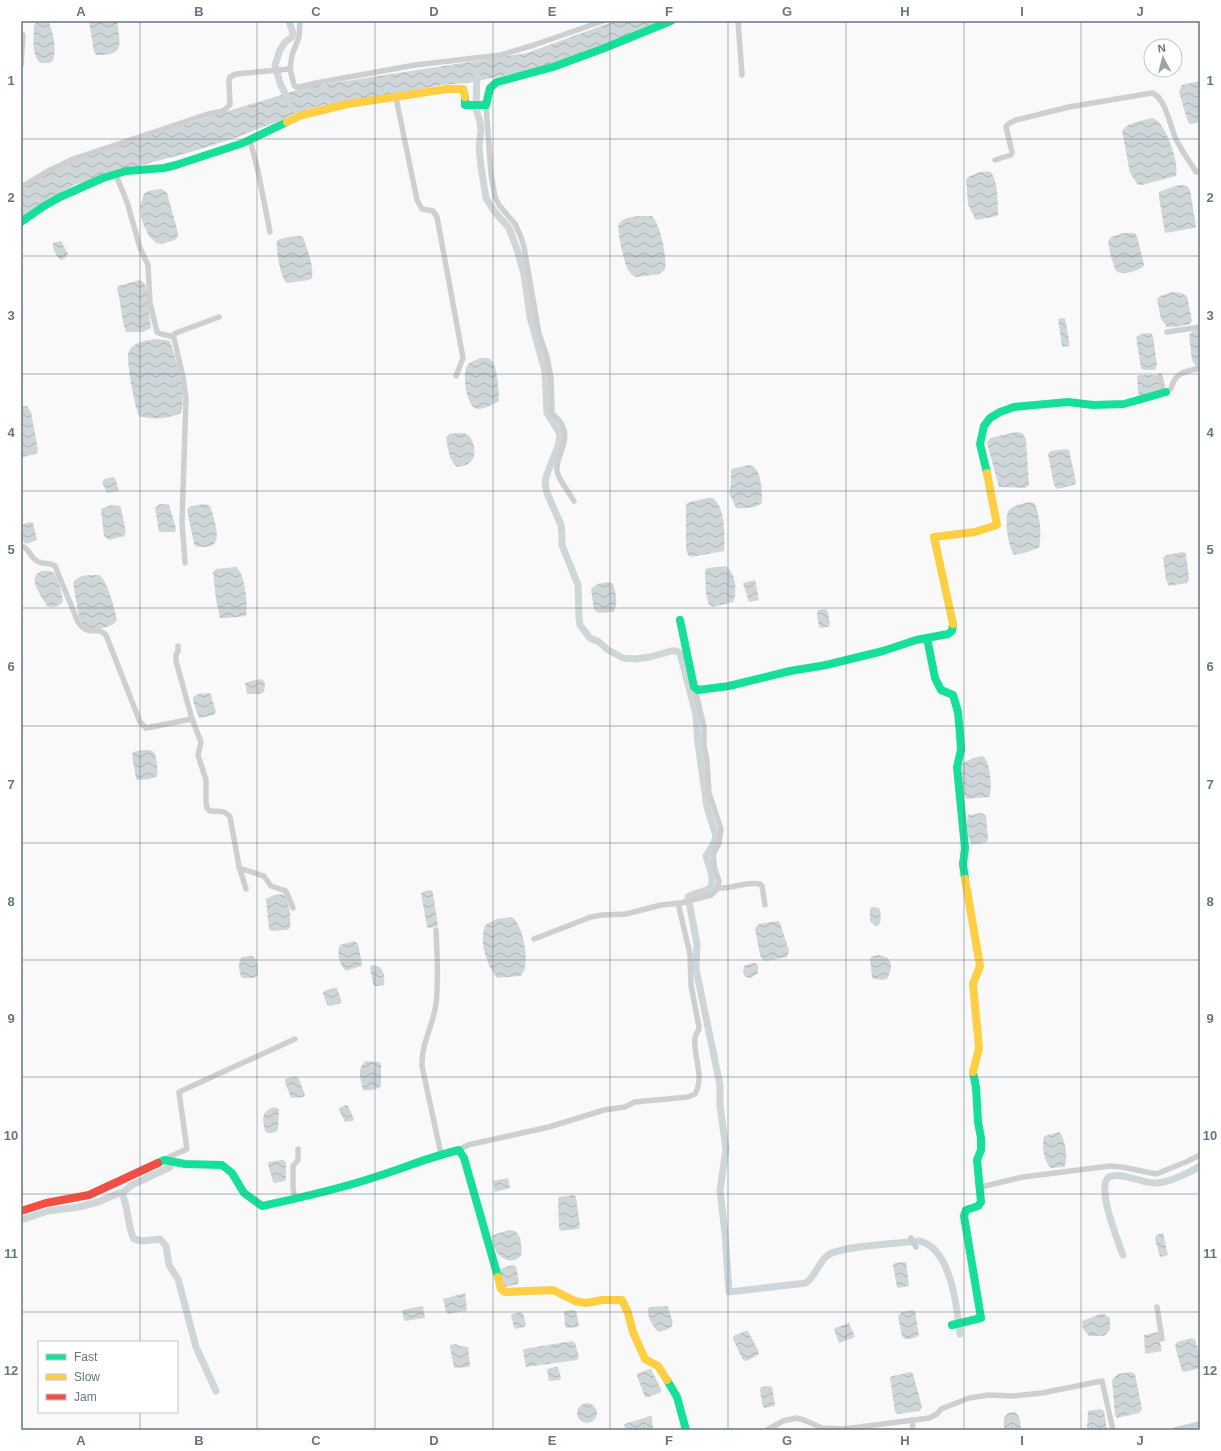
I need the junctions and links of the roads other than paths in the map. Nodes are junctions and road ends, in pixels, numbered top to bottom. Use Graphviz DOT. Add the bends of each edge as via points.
graph roads {
  1 [pos="300,21"];
  2 [pos="603,21"];
  3 [pos="671,21"];
  4 [pos="738,21"];
  5 [pos="23,35"];
  6 [pos="21,65"];
  7 [pos="287,69"];
  8 [pos="742,75"];
  9 [pos="396,98"];
  10 [pos="484,105"];
  11 [pos="250,140"];
  12 [pos="995,160"];
  13 [pos="1200,172"];
  14 [pos="116,175"];
  15 [pos="21,187"];
  16 [pos="21,222"];
  17 [pos="270,232"];
  18 [pos="219,317"];
  19 [pos="1200,327"];
  20 [pos="1167,332"];
  21 [pos="172,336"];
  22 [pos="1200,368"];
  23 [pos="456,376"];
  24 [pos="1160,376"];
  25 [pos="1166,392"];
  26 [pos="574,501"];
  27 [pos="21,546"];
  28 [pos="185,563"];
  29 [pos="680,620"];
  30 [pos="927,638"];
  31 [pos="178,646"];
  32 [pos="695,689"];
  33 [pos="192,719"];
  34 [pos="240,868"];
  35 [pos="718,888"];
  36 [pos="246,889"];
  37 [pos="680,903"];
  38 [pos="765,904"];
  39 [pos="293,908"];
  40 [pos="436,930"];
  41 [pos="534,940"];
  42 [pos="295,1039"];
  43 [pos="298,1149"];
  44 [pos="459,1150"];
  45 [pos="440,1154"];
  46 [pos="1200,1155"];
  47 [pos="167,1160"];
  48 [pos="980,1187"];
  49 [pos="295,1199"];
  50 [pos="21,1211"];
  51 [pos="911,1238"];
  52 [pos="916,1247"];
  53 [pos="1157,1307"];
  54 [pos="952,1325"];
  55 [pos="1162,1339"];
  56 [pos="912,1420"];
  57 [pos="1200,1424"];
  58 [pos="1188,1429"];
  59 [pos="686,1430"];
  60 [pos="767,1430"];
  61 [pos="913,1430"];
  62 [pos="1113,1430"];
  63 [pos="1175,1430"];
  1 -- 7 [label="street" via="299,37"];
  2 -- 7 [label="street" via="501,55 415,65 299,87 294,85"];
  3 -- 10 [label="street" via="553,67 497,82 490,88"];
  4 -- 8 [label="street"];
  5 -- 6 [label="street"];
  7 -- 15 [label="street" via="232,75 229,81 230,105 223,111 73,159"];
  9 -- 10 [label="street" via="440,90 463,89 465,105"];
  9 -- 11 [label="street" via="348,104 302,115"];
  9 -- 23 [label="street" via="417,200 422,209 433,211 437,217 463,358"];
  10 -- 26 [label="street" via="495,197 515,224 524,247 539,334 551,378 552,413 562,423 564,442 558,475"];
  11 -- 14 [label="street" via="176,165 126,171"];
  11 -- 17 [label="street"];
  12 -- 13 [label="street" via="1011,155 1006,127 1016,120 1152,93 1163,105 1175,137 1196,172"];
  14 -- 16 [label="street" via="103,178 60,198"];
  14 -- 21 [label="street" via="148,265 150,303 157,332"];
  18 -- 21 [label="street" via="176,332"];
  19 -- 20 [label="street"];
  21 -- 28 [label="street" via="186,398 182,522"];
  22 -- 25 [label="street" via="1179,374 1171,389"];
  24 -- 25 [label="street" via="1163,390"];
  25 -- 30 [label="street" via="1124,404 1093,405 1068,402 1014,407 990,418 984,426 980,444 997,525 966,533 934,537 953,628 948,634"];
  27 -- 33 [label="street" via="29,549 36,561 55,566 82,629 103,632 106,635 140,722 146,728"];
  29 -- 32 [label="street"];
  30 -- 32 [label="street" via="826,665 729,686"];
  30 -- 48 [label="street" via="939,688 954,697 962,744 957,767 965,848 963,856 980,966 973,980 980,1048 973,1071 981,1138 981,1150 977,1160"];
  31 -- 33 [label="street" via="176,661"];
  32 -- 35 [label="street" via="704,727 709,793 721,830 720,843 713,855 719,881"];
  33 -- 34 [label="street" via="200,742 198,755 206,780 206,805 210,811 219,810 230,817"];
  34 -- 36 [label="street"];
  34 -- 39 [label="street" via="264,876 271,886 286,891"];
  35 -- 37 [label="street" via="711,895"];
  35 -- 38 [label="street" via="760,884"];
  37 -- 41 [label="street" via="626,914 591,917"];
  37 -- 44 [label="street" via="700,1030 695,1039 699,1078 695,1094 688,1097 635,1102 625,1107 549,1127 468,1144"];
  40 -- 45 [label="street" via="436,1005 422,1055 422,1066"];
  42 -- 47 [label="street" via="179,1092 187,1150"];
  43 -- 49 [label="street" via="298,1160 293,1166 292,1173"];
  44 -- 45 [label="street"];
  44 -- 59 [label="street" via="464,1158 501,1289 506,1292 553,1290 575,1301 586,1302 622,1300 645,1359 658,1366 672,1388"];
  45 -- 49 [label="street" via="373,1178"];
  46 -- 48 [label="street" via="1156,1174 1110,1166 1037,1175"];
  47 -- 49 [label="street" via="185,1164 222,1165 232,1173 244,1193 262,1206"];
  47 -- 50 [label="street" via="89,1195 46,1203"];
  48 -- 54 [label="street" via="980,1205 968,1208 964,1216 981,1318"];
  51 -- 52 [label="street"];
  53 -- 55 [label="street"];
  56 -- 60 [label="street" via="830,1429 796,1418 784,1420"];
  56 -- 61 [label="street"];
  56 -- 62 [label="street" via="929,1418 942,1409 969,1398 1042,1393 1102,1381"];
  57 -- 58 [label="street"];
  58 -- 63 [label="street"];
}
